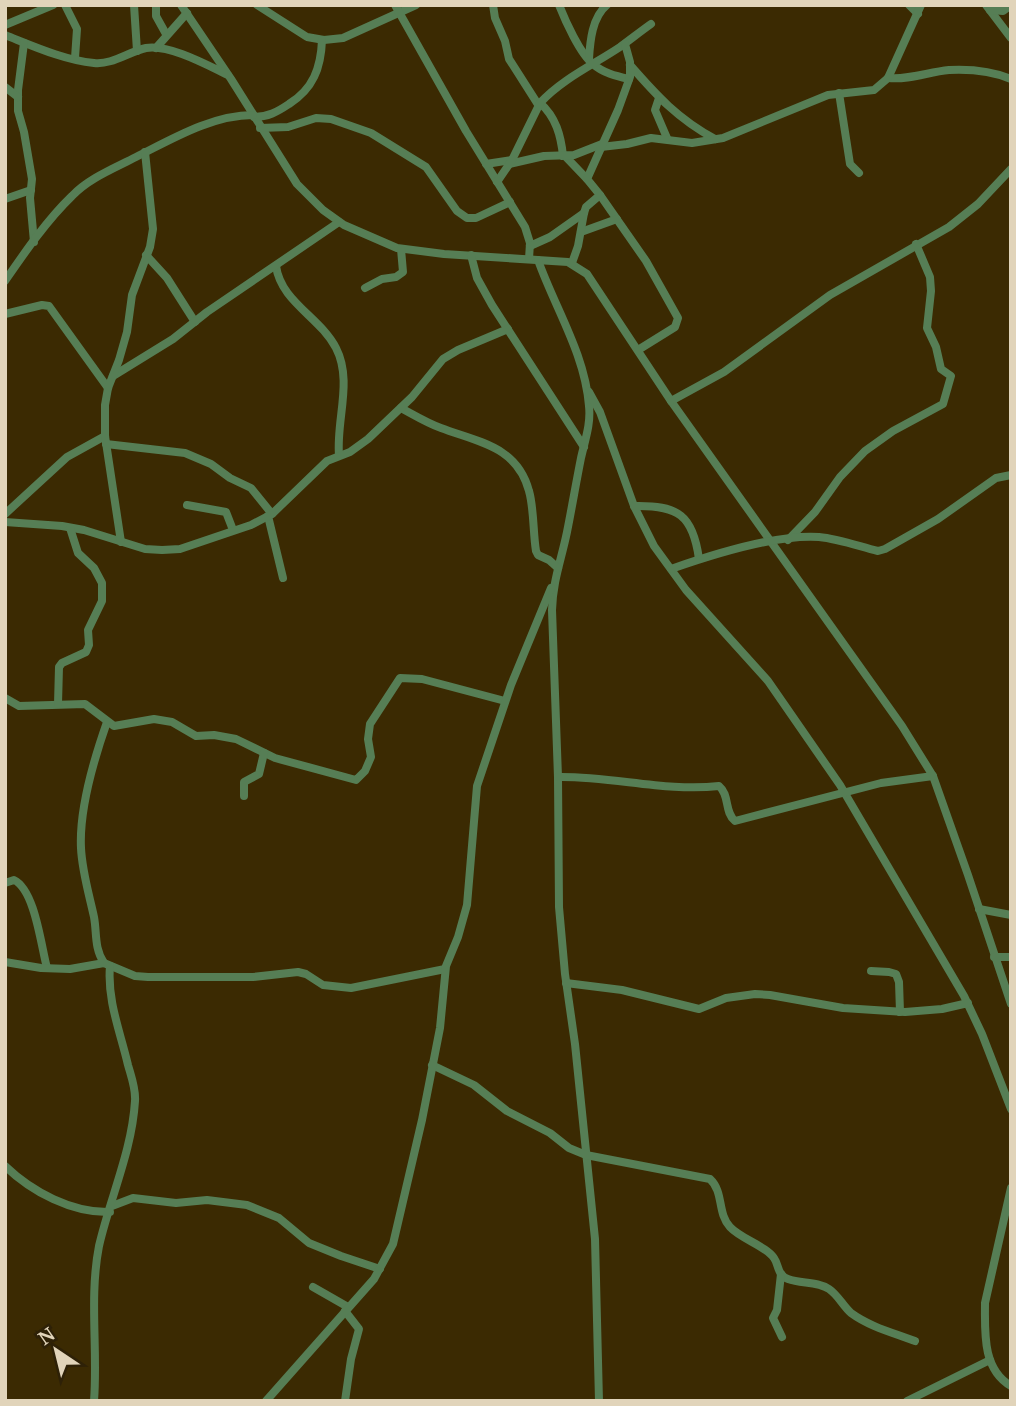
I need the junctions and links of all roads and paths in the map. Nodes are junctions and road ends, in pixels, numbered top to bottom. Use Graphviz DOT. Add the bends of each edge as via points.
graph roads {
  1 [pos="53,5"];
  2 [pos="65,5"];
  3 [pos="134,5"];
  4 [pos="156,5"];
  5 [pos="257,5"];
  6 [pos="416,5"];
  7 [pos="493,5"];
  8 [pos="559,5"];
  9 [pos="607,5"];
  10 [pos="909,5"];
  11 [pos="1011,5"];
  12 [pos="988,8"];
  13 [pos="184,9"];
  14 [pos="397,9"];
  15 [pos="919,9"];
  16 [pos="651,24"];
  17 [pos="5,25"];
  18 [pos="166,34"];
  19 [pos="5,36"];
  20 [pos="1011,38"];
  21 [pos="322,40"];
  22 [pos="24,43"];
  23 [pos="625,44"];
  24 [pos="156,48"];
  25 [pos="137,51"];
  26 [pos="75,58"];
  27 [pos="591,62"];
  28 [pos="630,65"];
  29 [pos="229,75"];
  30 [pos="888,78"];
  31 [pos="629,79"];
  32 [pos="1011,79"];
  33 [pos="5,87"];
  34 [pos="839,93"];
  35 [pos="18,97"];
  36 [pos="659,98"];
  37 [pos="539,105"];
  38 [pos="253,116"];
  39 [pos="260,128"];
  40 [pos="667,138"];
  41 [pos="715,139"];
  42 [pos="602,145"];
  43 [pos="145,152"];
  44 [pos="564,156"];
  45 [pos="511,162"];
  46 [pos="486,164"];
  47 [pos="1011,169"];
  48 [pos="859,173"];
  49 [pos="586,179"];
  50 [pos="497,182"];
  51 [pos="31,190"];
  52 [pos="600,195"];
  53 [pos="5,199"];
  54 [pos="510,202"];
  55 [pos="584,213"];
  56 [pos="617,219"];
  57 [pos="339,222"];
  58 [pos="581,232"];
  59 [pos="34,242"];
  60 [pos="916,244"];
  61 [pos="530,246"];
  62 [pos="401,249"];
  63 [pos="471,254"];
  64 [pos="146,255"];
  65 [pos="534,260"];
  66 [pos="572,262"];
  67 [pos="276,267"];
  68 [pos="5,281"];
  69 [pos="365,288"];
  70 [pos="5,314"];
  71 [pos="195,322"];
  72 [pos="508,328"];
  73 [pos="638,350"];
  74 [pos="113,376"];
  75 [pos="108,388"];
  76 [pos="587,390"];
  77 [pos="671,401"];
  78 [pos="401,408"];
  79 [pos="106,440"];
  80 [pos="584,447"];
  81 [pos="339,455"];
  82 [pos="1011,475"];
  83 [pos="187,505"];
  84 [pos="635,506"];
  85 [pos="5,514"];
  86 [pos="270,515"];
  87 [pos="5,522"];
  88 [pos="70,528"];
  89 [pos="233,530"];
  90 [pos="788,540"];
  91 [pos="121,542"];
  92 [pos="771,542"];
  93 [pos="699,559"];
  94 [pos="558,568"];
  95 [pos="671,569"];
  96 [pos="283,578"];
  97 [pos="553,583"];
  98 [pos="5,698"];
  99 [pos="505,701"];
  100 [pos="58,704"];
  101 [pos="107,722"];
  102 [pos="264,753"];
  103 [pos="933,776"];
  104 [pos="558,777"];
  105 [pos="845,793"];
  106 [pos="244,796"];
  107 [pos="5,883"];
  108 [pos="979,909"];
  109 [pos="1011,915"];
  110 [pos="994,957"];
  111 [pos="1011,957"];
  112 [pos="5,962"];
  113 [pos="107,964"];
  114 [pos="47,968"];
  115 [pos="445,969"];
  116 [pos="871,971"];
  117 [pos="566,983"];
  118 [pos="968,1003"];
  119 [pos="1011,1004"];
  120 [pos="900,1012"];
  121 [pos="432,1065"];
  122 [pos="1011,1109"];
  123 [pos="586,1155"];
  124 [pos="5,1166"];
  125 [pos="1011,1188"];
  126 [pos="111,1209"];
  127 [pos="380,1269"];
  128 [pos="781,1274"];
  129 [pos="313,1287"];
  130 [pos="347,1309"];
  131 [pos="782,1337"];
  132 [pos="915,1341"];
  133 [pos="990,1360"];
  134 [pos="1011,1386"];
  135 [pos="94,1401"];
  136 [pos="266,1401"];
  137 [pos="345,1401"];
  138 [pos="599,1401"];
  139 [pos="907,1401"];
  1 -- 17 [label="street"];
  2 -- 26 [label="street" via="77,29"];
  3 -- 25 [label="street"];
  4 -- 18 [label="street" via="156,16"];
  5 -- 21 [label="street" via="307,37"];
  6 -- 14 [label="street"];
  7 -- 37 [label="street" via="509,60"];
  8 -- 27 [label="street"];
  9 -- 27 [label="street" via="593,31"];
  10 -- 15 [label="street"];
  11 -- 12 [label="street" via="1003,11"];
  12 -- 20 [label="street"];
  13 -- 18 [label="street"];
  13 -- 29 [label="street"];
  14 -- 21 [label="street" via="343,38"];
  14 -- 46 [label="street"];
  15 -- 30 [label="street"];
  16 -- 23 [label="street"];
  18 -- 24 [label="street"];
  19 -- 22 [label="street"];
  21 -- 38 [label="street" via="320,65 302,97 275,113"];
  22 -- 26 [label="street"];
  22 -- 35 [label="street"];
  23 -- 27 [label="street"];
  23 -- 28 [label="street"];
  24 -- 25 [label="street"];
  24 -- 29 [label="street"];
  25 -- 26 [label="street" via="106,63"];
  27 -- 31 [label="street" via="610,75"];
  27 -- 37 [label="street"];
  28 -- 31 [label="street"];
  28 -- 36 [label="street"];
  29 -- 38 [label="street"];
  30 -- 32 [label="street" via="964,70"];
  30 -- 34 [label="street" via="874,90"];
  31 -- 42 [label="street"];
  33 -- 35 [label="street"];
  34 -- 41 [label="street"];
  34 -- 48 [label="street" via="850,164"];
  35 -- 51 [label="street"];
  36 -- 40 [label="street" via="655,110"];
  36 -- 41 [label="street"];
  37 -- 44 [label="street" via="552,115"];
  37 -- 45 [label="street"];
  38 -- 39 [label="street"];
  38 -- 43 [label="street" via="209,124"];
  39 -- 54 [label="street" via="288,127 316,118 349,124 417,159 467,218"];
  39 -- 57 [label="street" via="298,185"];
  40 -- 41 [label="street" via="692,143"];
  40 -- 42 [label="street"];
  42 -- 44 [label="street"];
  42 -- 49 [label="street"];
  43 -- 59 [label="street" via="74,194"];
  43 -- 64 [label="street" via="153,229"];
  44 -- 45 [label="street"];
  44 -- 49 [label="street"];
  45 -- 46 [label="street"];
  45 -- 50 [label="street"];
  46 -- 50 [label="street"];
  47 -- 60 [label="street" via="969,212"];
  49 -- 52 [label="street"];
  50 -- 54 [label="street"];
  51 -- 53 [label="street"];
  51 -- 59 [label="street"];
  52 -- 55 [label="street"];
  52 -- 56 [label="street"];
  54 -- 61 [label="street"];
  55 -- 58 [label="street"];
  55 -- 61 [label="street"];
  56 -- 58 [label="street"];
  56 -- 73 [label="street" via="678,318 675,327"];
  57 -- 62 [label="street"];
  57 -- 67 [label="street"];
  58 -- 66 [label="street"];
  59 -- 68 [label="street"];
  60 -- 77 [label="street" via="830,295 724,372"];
  60 -- 90 [label="street" via="931,285 928,328 941,369 951,376 943,404 865,451"];
  61 -- 65 [label="street"];
  62 -- 63 [label="street"];
  62 -- 69 [label="street" via="403,272"];
  63 -- 65 [label="street"];
  63 -- 72 [label="street" via="477,278"];
  64 -- 71 [label="street"];
  64 -- 74 [label="street" via="135,281 127,332"];
  65 -- 66 [label="street"];
  65 -- 76 [label="street" via="578,354"];
  66 -- 73 [label="street" via="587,274"];
  67 -- 71 [label="street"];
  67 -- 81 [label="street" via="289,296 330,338 341,362 344,388"];
  70 -- 75 [label="street" via="49,306"];
  71 -- 74 [label="street"];
  72 -- 78 [label="street" via="443,359"];
  72 -- 80 [label="street"];
  73 -- 77 [label="street"];
  74 -- 75 [label="street"];
  75 -- 79 [label="street"];
  76 -- 80 [label="street" via="589,422"];
  76 -- 84 [label="street" via="600,412"];
  77 -- 92 [label="street"];
  78 -- 81 [label="street" via="357,448"];
  78 -- 94 [label="street" via="438,427 492,445 512,461 530,493 536,551"];
  79 -- 85 [label="street" via="67,457"];
  79 -- 86 [label="street" via="185,453 211,464 251,488"];
  79 -- 91 [label="street"];
  80 -- 94 [label="street"];
  81 -- 86 [label="street"];
  82 -- 90 [label="street" via="996,478 885,549 821,537"];
  83 -- 89 [label="street" via="226,512"];
  84 -- 93 [label="street" via="680,513 690,526"];
  84 -- 95 [label="street"];
  86 -- 89 [label="street"];
  86 -- 96 [label="street"];
  87 -- 88 [label="street"];
  88 -- 91 [label="street"];
  88 -- 100 [label="street" via="74,547 102,583 102,601 88,630 86,652 59,667"];
  89 -- 91 [label="street" via="162,551"];
  90 -- 92 [label="street"];
  92 -- 93 [label="street"];
  92 -- 103 [label="street"];
  93 -- 95 [label="street"];
  94 -- 97 [label="street"];
  95 -- 105 [label="street" via="768,681"];
  97 -- 99 [label="street"];
  97 -- 104 [label="street"];
  98 -- 100 [label="street" via="19,706"];
  99 -- 102 [label="street" via="422,679 400,678 370,724 371,757 356,780"];
  99 -- 115 [label="street" via="477,786 467,905"];
  100 -- 101 [label="street" via="85,704"];
  101 -- 102 [label="street" via="114,726 154,719 172,722 196,736 236,739"];
  101 -- 113 [label="street" via="81,828 97,952"];
  102 -- 106 [label="street" via="259,774 244,782"];
  103 -- 105 [label="street"];
  103 -- 108 [label="street"];
  104 -- 105 [label="street" via="600,777 687,788 719,786 735,821"];
  104 -- 117 [label="street" via="557,863"];
  105 -- 118 [label="street"];
  107 -- 114 [label="street" via="13,880 22,886"];
  108 -- 109 [label="street"];
  108 -- 110 [label="street"];
  110 -- 111 [label="street"];
  110 -- 119 [label="street"];
  112 -- 114 [label="street"];
  113 -- 114 [label="street"];
  113 -- 115 [label="street" via="148,977 298,972 341,988"];
  113 -- 126 [label="street" via="111,1004 136,1100"];
  115 -- 121 [label="street"];
  116 -- 120 [label="street" via="896,974"];
  117 -- 120 [label="street" via="622,990 699,1009 726,998 755,994"];
  117 -- 123 [label="street"];
  118 -- 120 [label="street"];
  118 -- 122 [label="street"];
  121 -- 123 [label="street" via="474,1085 507,1111"];
  121 -- 127 [label="street" via="393,1244"];
  123 -- 128 [label="street" via="710,1178 719,1192 727,1224 770,1253"];
  123 -- 138 [label="street" via="597,1267"];
  124 -- 126 [label="street" via="72,1207"];
  125 -- 133 [label="street" via="985,1303"];
  126 -- 127 [label="street" via="133,1198 247,1205 279,1218 309,1242"];
  126 -- 135 [label="street" via="94,1287"];
  127 -- 130 [label="street"];
  128 -- 131 [label="street" via="773,1318"];
  128 -- 132 [label="street" via="788,1280 825,1287 852,1313"];
  129 -- 130 [label="street"];
  130 -- 136 [label="street"];
  130 -- 137 [label="street" via="359,1329"];
  133 -- 134 [label="street" via="999,1377"];
  133 -- 139 [label="street"];
}
